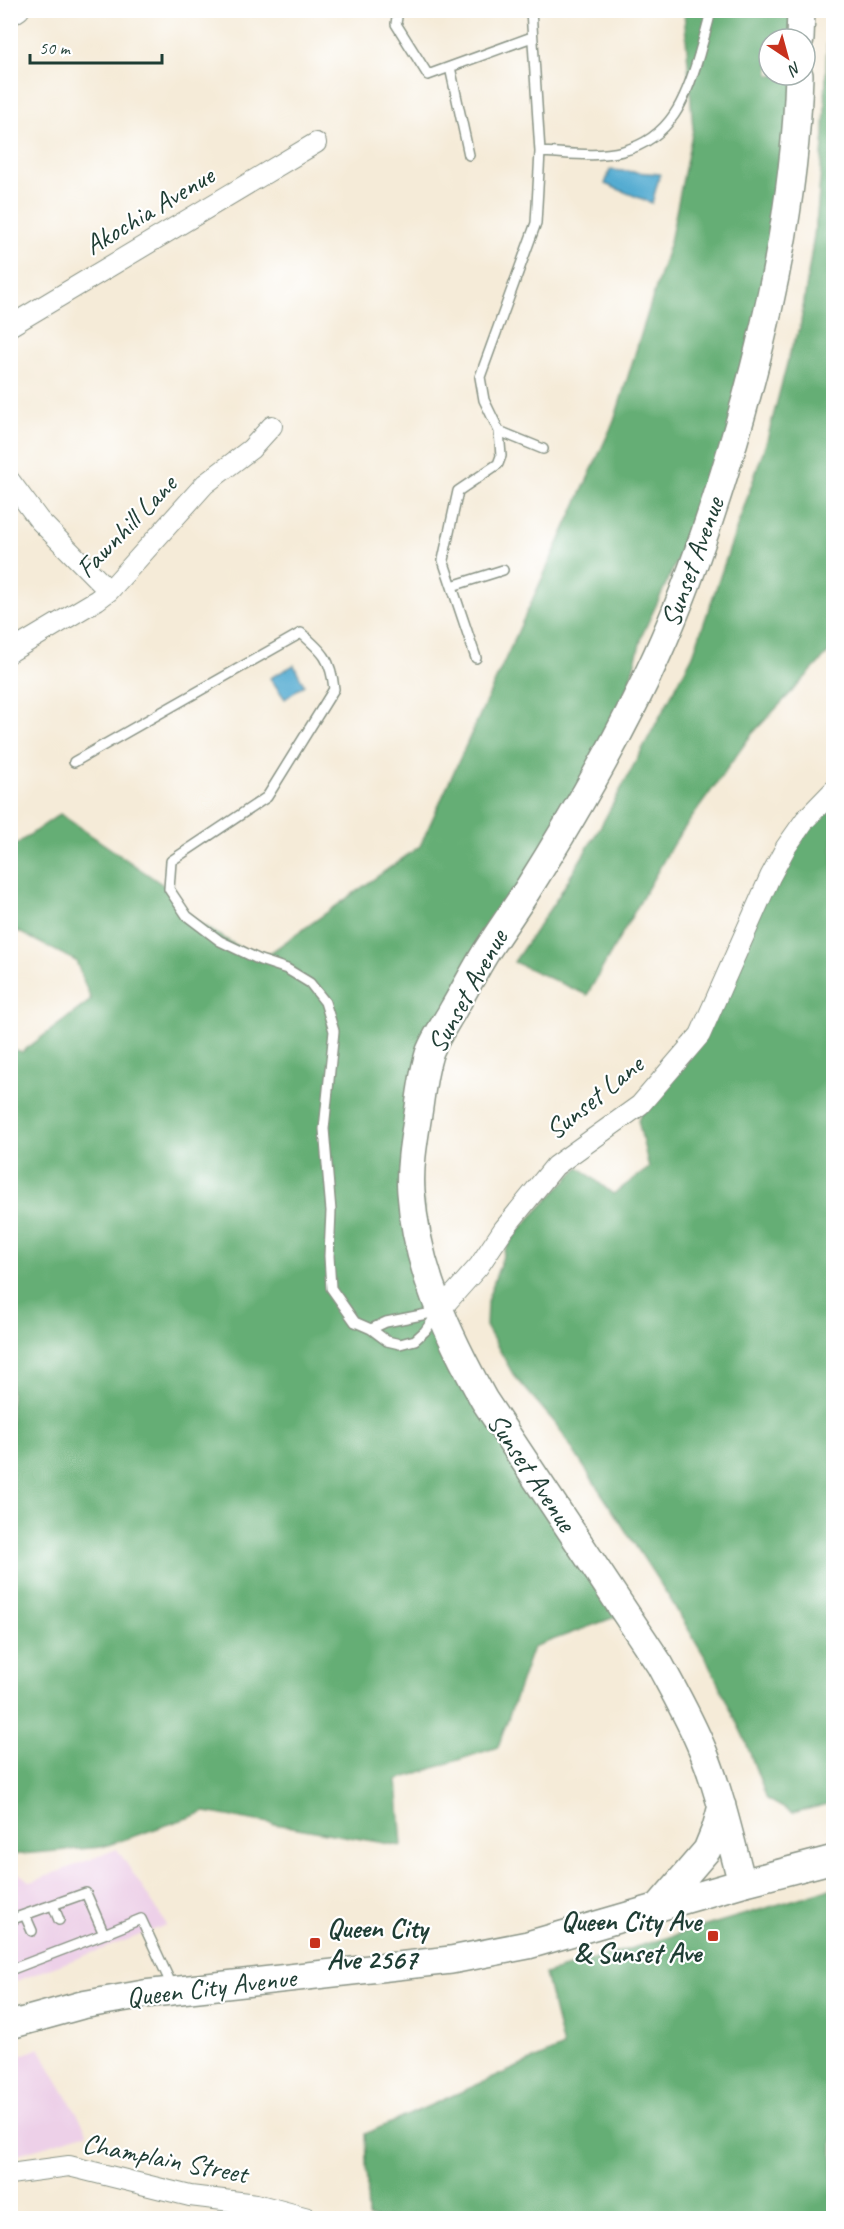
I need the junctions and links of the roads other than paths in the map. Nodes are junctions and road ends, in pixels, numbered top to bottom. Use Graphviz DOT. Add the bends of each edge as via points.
graph roads {
  1 [pos="19,10"];
  2 [pos="398,10"];
  3 [pos="531,10"];
  4 [pos="711,10"];
  5 [pos="801,10"];
  6 [pos="10,16"];
  7 [pos="800,27"];
  8 [pos="532,37"];
  9 [pos="450,67"];
  10 [pos="798,87"];
  11 [pos="316,143"];
  12 [pos="540,152"];
  13 [pos="469,155"];
  14 [pos="10,326"];
  15 [pos="272,426"];
  16 [pos="499,431"];
  17 [pos="543,449"];
  18 [pos="10,481"];
  19 [pos="503,570"];
  20 [pos="452,585"];
  21 [pos="109,591"];
  22 [pos="10,652"];
  23 [pos="476,658"];
  24 [pos="74,762"];
  25 [pos="834,790"];
  26 [pos="439,1311"];
  27 [pos="371,1329"];
  28 [pos="722,1805"];
  29 [pos="834,1859"];
  30 [pos="742,1883"];
  31 [pos="53,1905"];
  32 [pos="658,1907"];
  33 [pos="26,1915"];
  34 [pos="10,1920"];
  35 [pos="59,1920"];
  36 [pos="32,1931"];
  37 [pos="104,1934"];
  38 [pos="15,1965"];
  39 [pos="174,1990"];
  40 [pos="10,2025"];
  41 [pos="10,2174"];
  42 [pos="308,2218"];
  1 -- 6 [label="street"];
  2 -- 9 [label="lane" via="396,24 428,75"];
  3 -- 8 [label="lane"];
  4 -- 12 [label="lane" via="689,88 670,122 651,139 622,151"];
  5 -- 7 [label="street"];
  8 -- 9 [label="lane"];
  8 -- 12 [label="lane"];
  9 -- 13 [label="lane"];
  10 -- 26 [label="street, Sunset Avenue" via="792,169 779,258 737,433 702,547 658,654 609,749 431,1050 421,1091 411,1191 421,1255"];
  11 -- 14 [label="street, Akochia Avenue"];
  12 -- 16 [label="lane" via="536,223 480,377 484,400"];
  15 -- 21 [label="street, Fawnhill Lane" via="252,449 205,484"];
  16 -- 17 [label="lane"];
  16 -- 20 [label="lane" via="498,464 458,491 443,560"];
  18 -- 21 [label="street" via="39,520"];
  19 -- 20 [label="lane"];
  20 -- 23 [label="lane"];
  21 -- 22 [label="street, Fawnhill Lane"];
  24 -- 27 [label="lane" via="301,633 321,650 332,670 334,689 267,796 171,861 169,889 187,916 220,941 287,969 310,983 325,1002 334,1031 324,1129 331,1211 331,1288 355,1322"];
  25 -- 26 [label="street, Sunset Lane" via="786,847 700,1035 640,1105 555,1166 479,1266"];
  26 -- 27 [label="lane"];
  26 -- 27 [label="lane" via="415,1340 400,1344 387,1341"];
  26 -- 28 [label="street, Sunset Avenue" via="484,1400 660,1665 703,1751"];
  28 -- 30 [label="street, Sunset Avenue"];
  28 -- 32 [label="street" via="707,1850"];
  29 -- 30 [label="street, Queen City Avenue"];
  30 -- 32 [label="street, Queen City Avenue"];
  31 -- 33 [label="lane"];
  31 -- 35 [label="lane"];
  31 -- 37 [label="lane" via="86,1893"];
  32 -- 39 [label="street, Queen City Avenue" via="528,1945 452,1960"];
  33 -- 34 [label="lane"];
  33 -- 36 [label="lane"];
  37 -- 38 [label="lane" via="68,1943"];
  37 -- 39 [label="lane" via="141,1919"];
  39 -- 40 [label="street, Queen City Avenue" via="99,2001"];
  41 -- 42 [label="street, Champlain Street" via="69,2166 190,2196 256,2204"];
}
